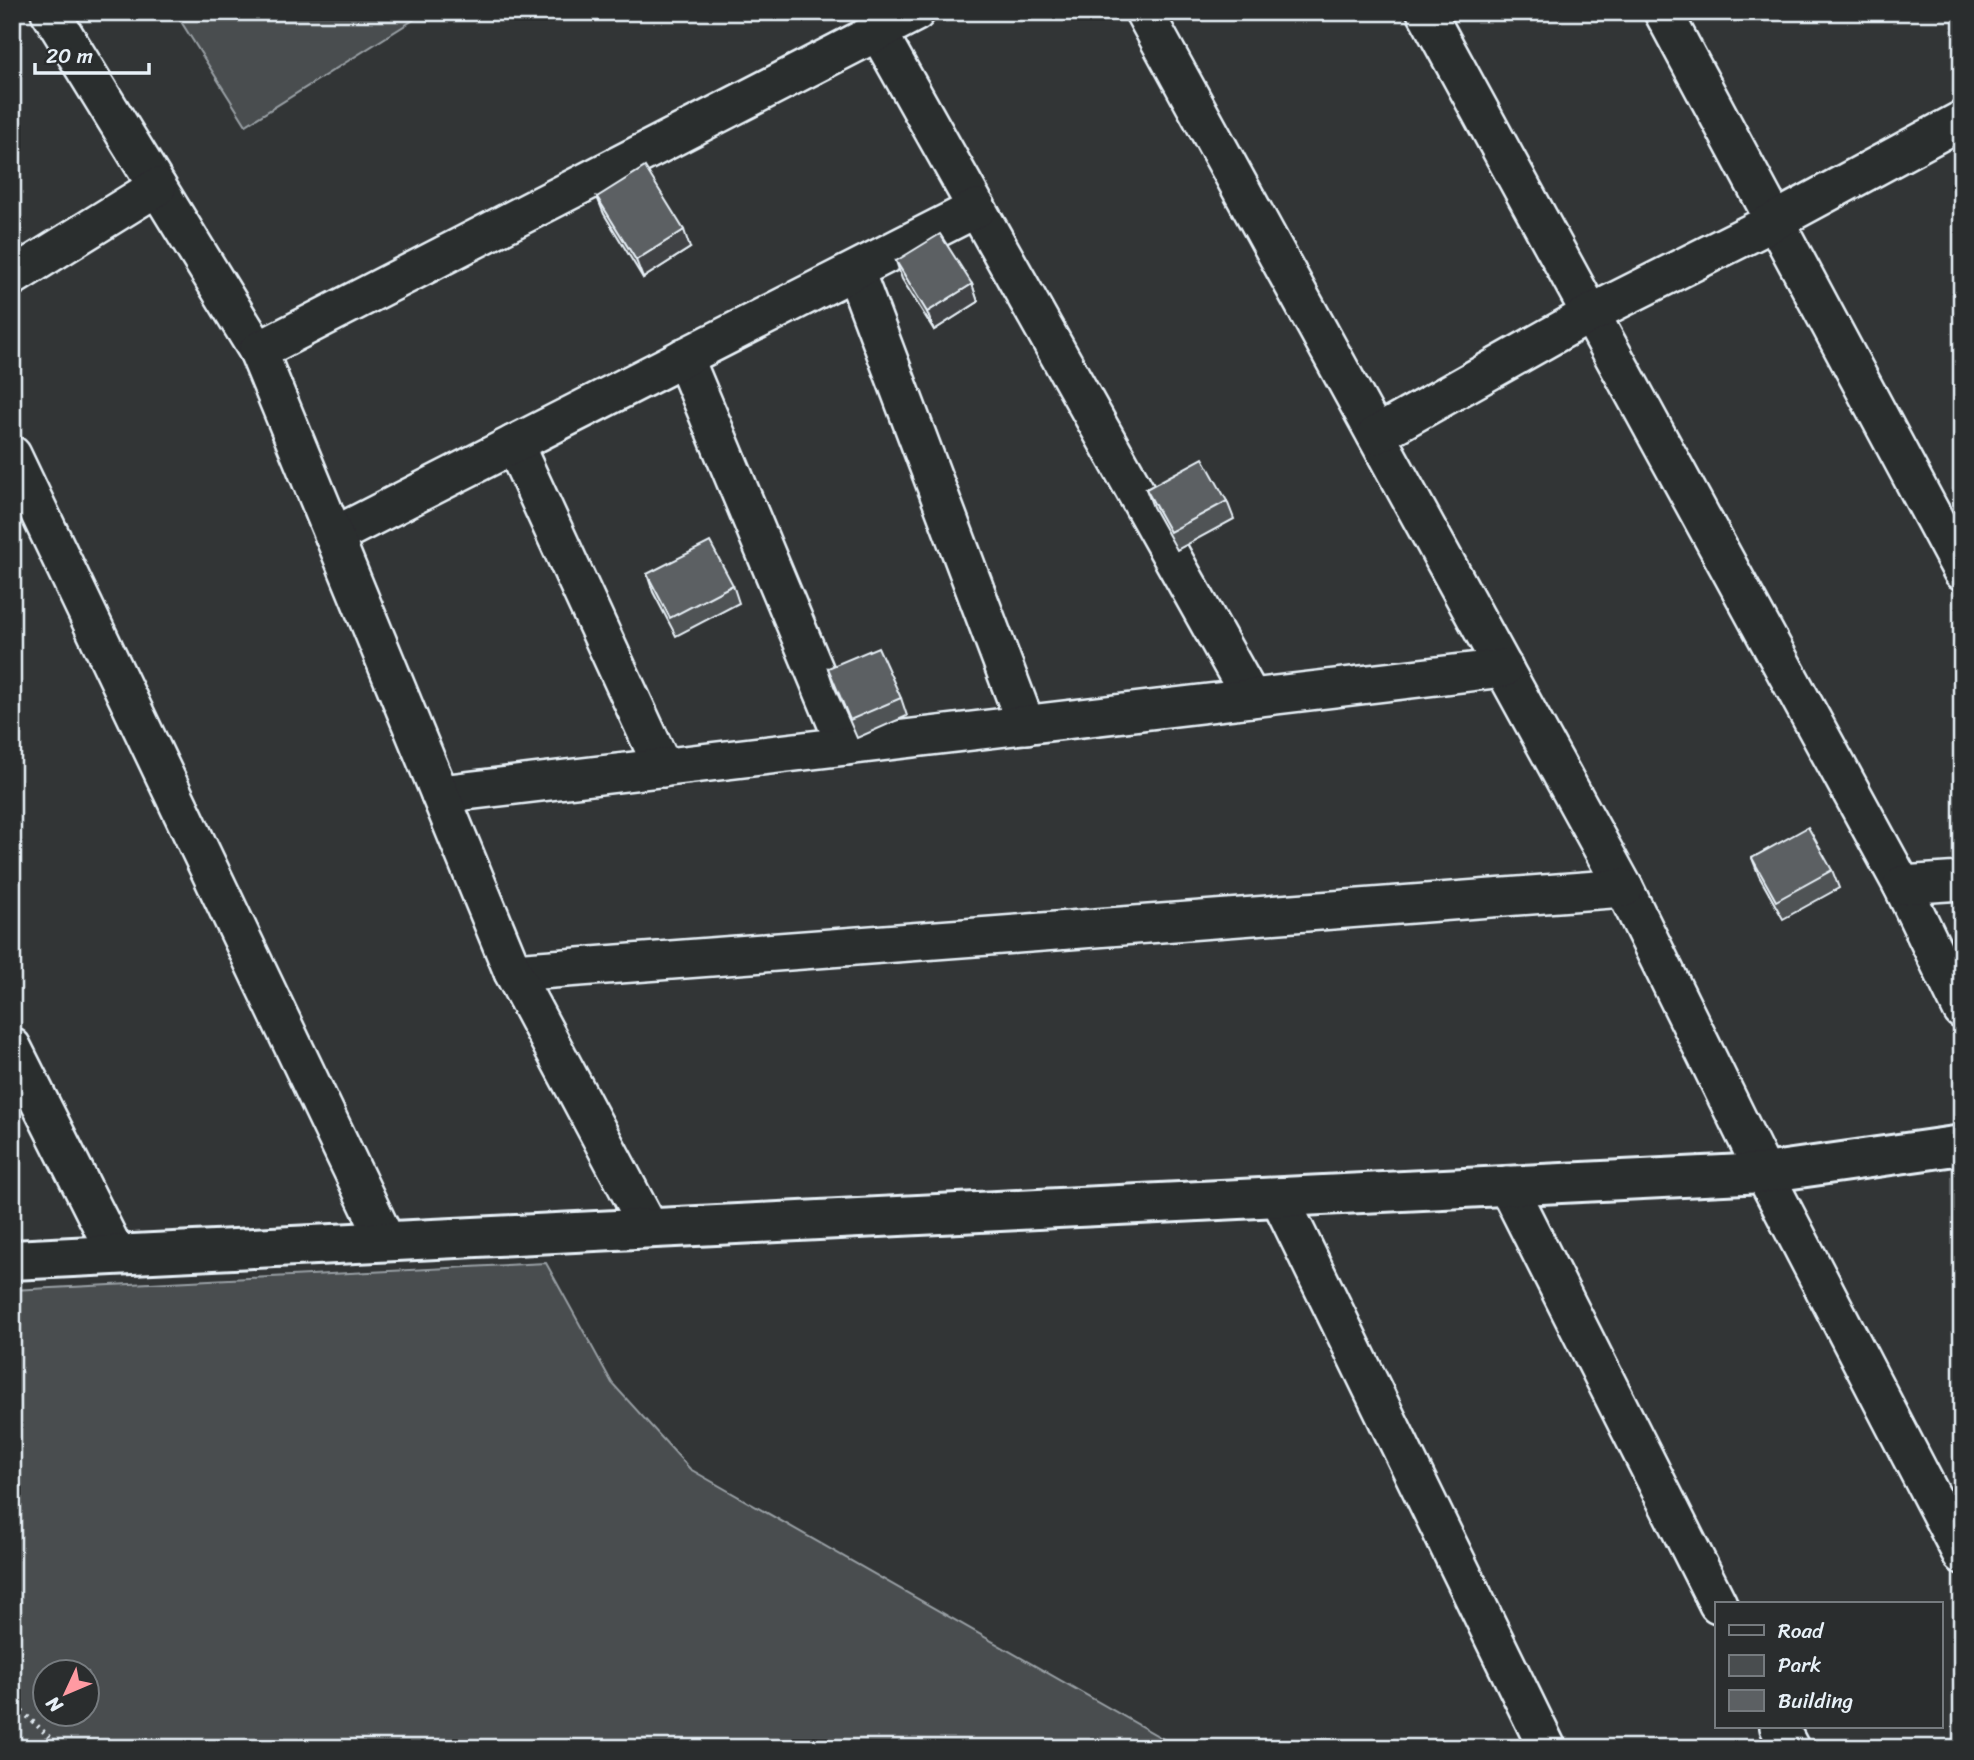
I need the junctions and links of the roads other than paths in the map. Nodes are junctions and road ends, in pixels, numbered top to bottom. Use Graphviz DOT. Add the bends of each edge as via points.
graph roads {
  1 [pos="50,12"];
  2 [pos="916,12"];
  3 [pos="1144,12"];
  4 [pos="1426,12"];
  5 [pos="1663,12"];
  6 [pos="877,32"];
  7 [pos="1962,120"];
  8 [pos="157,187"];
  9 [pos="977,208"];
  10 [pos="1775,221"];
  11 [pos="855,271"];
  12 [pos="12,277"];
  13 [pos="1590,314"];
  14 [pos="258,351"];
  15 [pos="684,357"];
  16 [pos="1376,435"];
  17 [pos="514,444"];
  18 [pos="12,455"];
  19 [pos="334,536"];
  20 [pos="1962,571"];
  21 [pos="1504,668"];
  22 [pos="1251,698"];
  23 [pos="1026,725"];
  24 [pos="846,746"];
  25 [pos="663,768"];
  26 [pos="440,794"];
  27 [pos="1962,881"];
  28 [pos="1902,886"];
  29 [pos="1624,888"];
  30 [pos="513,972"];
  31 [pos="1962,1010"];
  32 [pos="12,1047"];
  33 [pos="1962,1145"];
  34 [pos="1764,1173"];
  35 [pos="1507,1185"];
  36 [pos="1279,1197"];
  37 [pos="649,1228"];
  38 [pos="386,1241"];
  39 [pos="116,1254"];
  40 [pos="12,1260"];
  41 [pos="1962,1555"];
  42 [pos="1717,1602"];
  43 [pos="1780,1728"];
  44 [pos="1547,1748"];
  45 [pos="1790,1748"];
  1 -- 8 [label="street"];
  2 -- 6 [label="street"];
  3 -- 16 [label="street"];
  4 -- 13 [label="street"];
  5 -- 10 [label="street"];
  6 -- 9 [label="street"];
  6 -- 14 [label="street"];
  7 -- 10 [label="street"];
  8 -- 12 [label="street"];
  8 -- 14 [label="street"];
  9 -- 11 [label="street"];
  9 -- 22 [label="street"];
  10 -- 13 [label="street"];
  10 -- 20 [label="street"];
  11 -- 15 [label="street"];
  11 -- 23 [label="street"];
  13 -- 16 [label="street"];
  13 -- 28 [label="street"];
  14 -- 19 [label="street"];
  15 -- 17 [label="street"];
  15 -- 24 [label="street"];
  16 -- 21 [label="street"];
  17 -- 19 [label="street"];
  17 -- 25 [label="street"];
  18 -- 38 [label="street"];
  19 -- 26 [label="street"];
  21 -- 22 [label="street"];
  21 -- 29 [label="street"];
  22 -- 23 [label="street"];
  23 -- 24 [label="street"];
  24 -- 25 [label="street"];
  25 -- 26 [label="street"];
  26 -- 30 [label="street"];
  27 -- 28 [label="street"];
  28 -- 31 [label="street"];
  29 -- 30 [label="street"];
  29 -- 34 [label="street"];
  30 -- 37 [label="street"];
  32 -- 39 [label="street"];
  33 -- 34 [label="street"];
  34 -- 35 [label="street"];
  34 -- 41 [label="street"];
  35 -- 36 [label="street"];
  35 -- 42 [label="street"];
  36 -- 37 [label="street"];
  36 -- 44 [label="street"];
  37 -- 38 [label="street"];
  38 -- 39 [label="street"];
  39 -- 40 [label="street"];
  43 -- 45 [label="street"];
}
